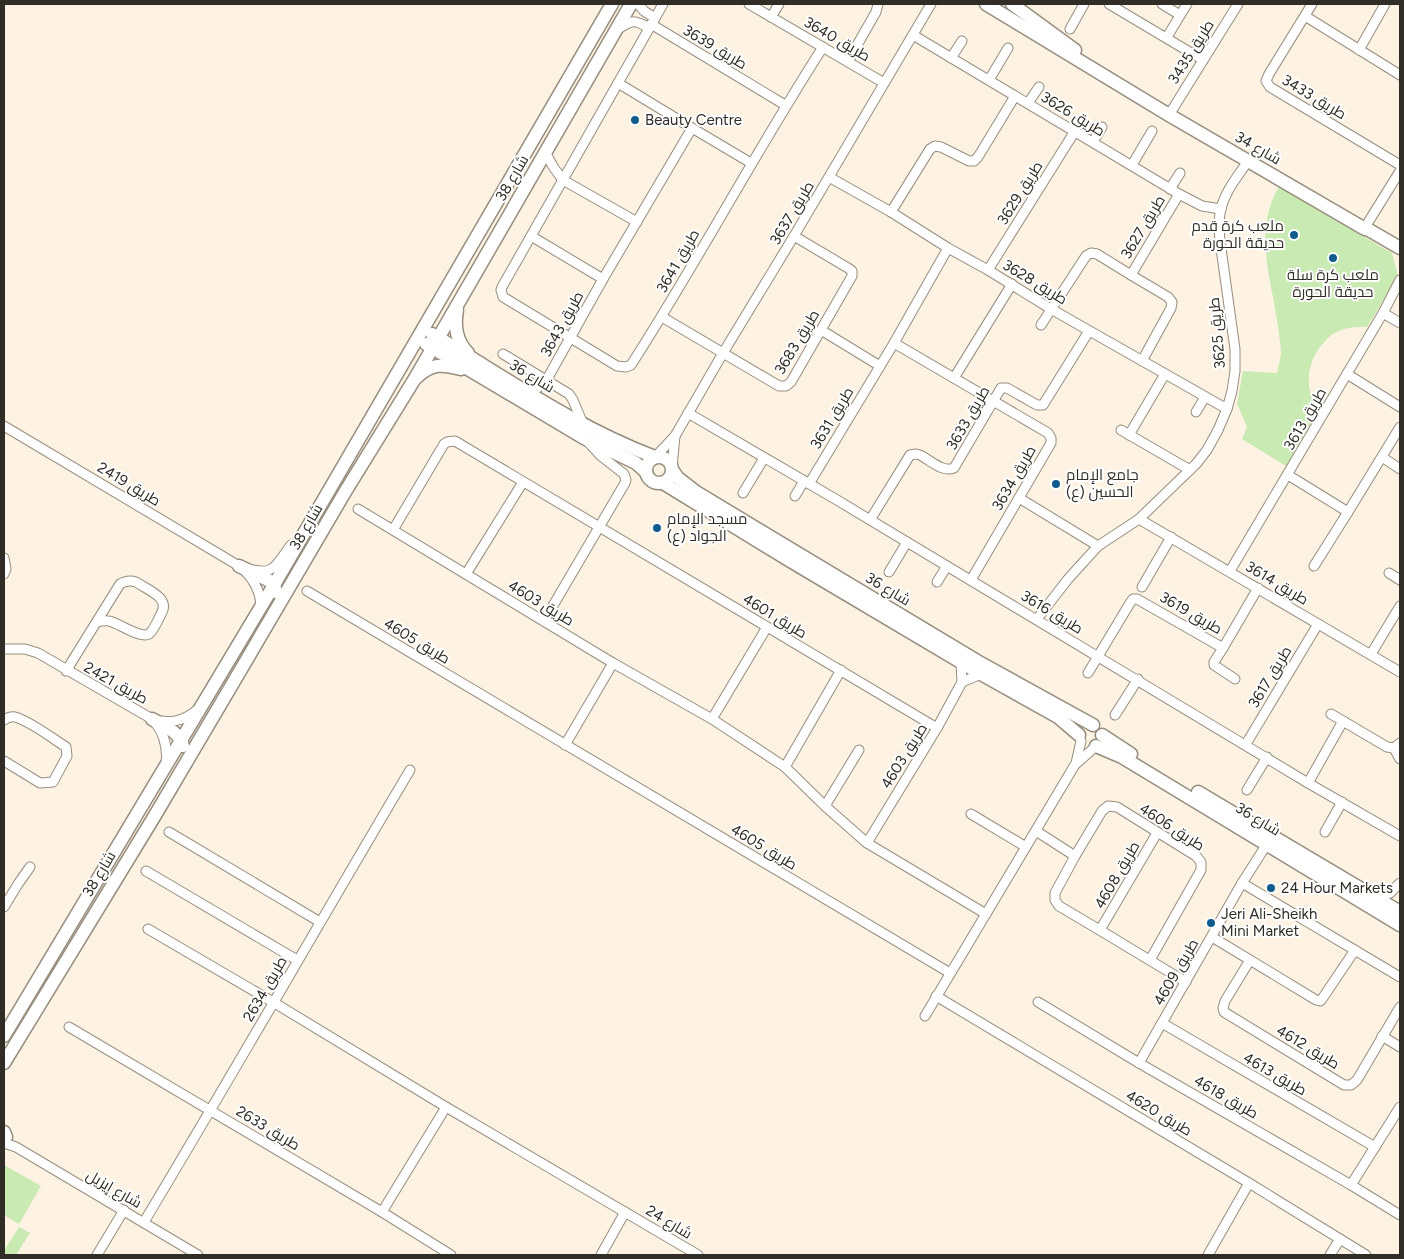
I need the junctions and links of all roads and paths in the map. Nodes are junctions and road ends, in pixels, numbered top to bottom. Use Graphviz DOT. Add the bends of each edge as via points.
graph roads {
  1 [pos="612,4"];
  2 [pos="632,4"];
  3 [pos="638,4"];
  4 [pos="663,4"];
  5 [pos="749,4"];
  6 [pos="779,4"];
  7 [pos="878,4"];
  8 [pos="931,4"];
  9 [pos="986,4"];
  10 [pos="1012,4"];
  11 [pos="1084,4"];
  12 [pos="1111,4"];
  13 [pos="1162,4"];
  14 [pos="1187,4"];
  15 [pos="1238,4"];
  16 [pos="1312,4"];
  17 [pos="1386,4"];
  18 [pos="1180,15"];
  19 [pos="1305,16"];
  20 [pos="771,17"];
  21 [pos="652,23"];
  22 [pos="1070,29"];
  23 [pos="616,31"];
  24 [pos="913,35"];
  25 [pos="1167,37"];
  26 [pos="962,41"];
  27 [pos="823,47"];
  28 [pos="1008,48"];
  29 [pos="1359,50"];
  30 [pos="952,58"];
  31 [pos="1203,60"];
  32 [pos="848,61"];
  33 [pos="1400,75"];
  34 [pos="989,80"];
  35 [pos="618,83"];
  36 [pos="884,83"];
  37 [pos="1039,87"];
  38 [pos="1135,95"];
  39 [pos="1015,96"];
  40 [pos="1028,103"];
  41 [pos="786,105"];
  42 [pos="1169,115"];
  43 [pos="1102,127"];
  44 [pos="692,128"];
  45 [pos="1075,131"];
  46 [pos="1152,131"];
  47 [pos="1093,142"];
  48 [pos="545,152"];
  49 [pos="1248,160"];
  50 [pos="751,163"];
  51 [pos="1132,165"];
  52 [pos="1400,165"];
  53 [pos="1400,171"];
  54 [pos="1180,173"];
  55 [pos="829,177"];
  56 [pos="563,180"];
  57 [pos="1170,189"];
  58 [pos="1179,194"];
  59 [pos="1221,209"];
  60 [pos="891,212"];
  61 [pos="637,222"];
  62 [pos="1364,229"];
  63 [pos="531,236"];
  64 [pos="794,236"];
  65 [pos="948,248"];
  66 [pos="1400,248"];
  67 [pos="1400,254"];
  68 [pos="988,270"];
  69 [pos="1131,275"];
  70 [pos="603,279"];
  71 [pos="1400,280"];
  72 [pos="1012,284"];
  73 [pos="460,300"];
  74 [pos="1051,309"];
  75 [pos="1383,313"];
  76 [pos="662,317"];
  77 [pos="1400,324"];
  78 [pos="1041,325"];
  79 [pos="821,330"];
  80 [pos="1089,331"];
  81 [pos="420,334"];
  82 [pos="570,338"];
  83 [pos="435,343"];
  84 [pos="894,343"];
  85 [pos="723,353"];
  86 [pos="503,354"];
  87 [pos="1142,361"];
  88 [pos="880,366"];
  89 [pos="474,367"];
  90 [pos="1165,374"];
  91 [pos="1347,374"];
  92 [pos="954,378"];
  93 [pos="414,380"];
  94 [pos="546,381"];
  95 [pos="530,394"];
  96 [pos="1205,397"];
  97 [pos="993,401"];
  98 [pos="1400,406"];
  99 [pos="1227,410"];
  100 [pos="1196,412"];
  101 [pos="688,413"];
  102 [pos="4,426"];
  103 [pos="1400,427"];
  104 [pos="584,432"];
  105 [pos="676,436"];
  106 [pos="1382,457"];
  107 [pos="655,458"];
  108 [pos="764,458"];
  109 [pos="673,469"];
  110 [pos="1400,469"];
  111 [pos="1190,470"];
  112 [pos="646,472"];
  113 [pos="1288,475"];
  114 [pos="523,482"];
  115 [pos="806,482"];
  116 [pos="663,483"];
  117 [pos="743,493"];
  118 [pos="795,496"];
  119 [pos="1019,498"];
  120 [pos="358,509"];
  121 [pos="1348,512"];
  122 [pos="313,515"];
  123 [pos="1139,519"];
  124 [pos="870,520"];
  125 [pos="599,528"];
  126 [pos="394,530"];
  127 [pos="1171,537"];
  128 [pos="907,542"];
  129 [pos="1098,546"];
  130 [pos="4,558"];
  131 [pos="239,566"];
  132 [pos="946,566"];
  133 [pos="1314,566"];
  134 [pos="1230,571"];
  135 [pos="889,572"];
  136 [pos="1389,573"];
  137 [pos="4,574"];
  138 [pos="466,574"];
  139 [pos="971,580"];
  140 [pos="1400,580"];
  141 [pos="937,582"];
  142 [pos="274,585"];
  143 [pos="1142,587"];
  144 [pos="1258,588"];
  145 [pos="307,591"];
  146 [pos="261,605"];
  147 [pos="1400,606"];
  148 [pos="1037,620"];
  149 [pos="544,621"];
  150 [pos="97,622"];
  151 [pos="1318,624"];
  152 [pos="767,627"];
  153 [pos="1223,648"];
  154 [pos="4,649"];
  155 [pos="1371,654"];
  156 [pos="1099,656"];
  157 [pos="961,662"];
  158 [pos="612,663"];
  159 [pos="243,666"];
  160 [pos="66,670"];
  161 [pos="841,670"];
  162 [pos="1400,672"];
  163 [pos="1088,673"];
  164 [pos="982,674"];
  165 [pos="1138,679"];
  166 [pos="1235,679"];
  167 [pos="962,682"];
  168 [pos="199,708"];
  169 [pos="1331,714"];
  170 [pos="1115,715"];
  171 [pos="152,719"];
  172 [pos="712,719"];
  173 [pos="4,720"];
  174 [pos="1343,721"];
  175 [pos="937,728"];
  176 [pos="1098,730"];
  177 [pos="1080,738"];
  178 [pos="181,739"];
  179 [pos="1246,744"];
  180 [pos="565,745"];
  181 [pos="1096,746"];
  182 [pos="1397,746"];
  183 [pos="859,750"];
  184 [pos="1267,758"];
  185 [pos="1400,759"];
  186 [pos="4,761"];
  187 [pos="1076,763"];
  188 [pos="165,766"];
  189 [pos="785,767"];
  190 [pos="410,770"];
  191 [pos="1308,783"];
  192 [pos="1247,790"];
  193 [pos="1342,802"];
  194 [pos="824,806"];
  195 [pos="971,814"];
  196 [pos="154,816"];
  197 [pos="1036,831"];
  198 [pos="169,832"];
  199 [pos="1325,832"];
  200 [pos="1157,833"];
  201 [pos="1400,836"];
  202 [pos="867,843"];
  203 [pos="1267,844"];
  204 [pos="1026,847"];
  205 [pos="1075,856"];
  206 [pos="30,867"];
  207 [pos="146,871"];
  208 [pos="1400,883"];
  209 [pos="1242,884"];
  210 [pos="4,888"];
  211 [pos="12,892"];
  212 [pos="1377,898"];
  213 [pos="4,907"];
  214 [pos="1399,912"];
  215 [pos="986,914"];
  216 [pos="320,922"];
  217 [pos="1400,925"];
  218 [pos="148,929"];
  219 [pos="1100,930"];
  220 [pos="1212,936"];
  221 [pos="1355,950"];
  222 [pos="298,960"];
  223 [pos="1150,960"];
  224 [pos="1250,960"];
  225 [pos="950,973"];
  226 [pos="1400,977"];
  227 [pos="1186,982"];
  228 [pos="936,996"];
  229 [pos="273,1002"];
  230 [pos="1038,1002"];
  231 [pos="1400,1007"];
  232 [pos="925,1016"];
  233 [pos="1162,1024"];
  234 [pos="69,1027"];
  235 [pos="4,1036"];
  236 [pos="1382,1036"];
  237 [pos="1400,1047"];
  238 [pos="4,1063"];
  239 [pos="1140,1063"];
  240 [pos="446,1107"];
  241 [pos="1400,1107"];
  242 [pos="210,1111"];
  243 [pos="4,1137"];
  244 [pos="1375,1147"];
  245 [pos="1249,1183"];
  246 [pos="1351,1184"];
  247 [pos="124,1210"];
  248 [pos="382,1212"];
  249 [pos="625,1212"];
  250 [pos="1400,1215"];
  251 [pos="144,1222"];
  252 [pos="1340,1239"];
  253 [pos="97,1255"];
  254 [pos="198,1255"];
  255 [pos="451,1255"];
  256 [pos="601,1255"];
  257 [pos="698,1255"];
  258 [pos="1208,1255"];
  259 [pos="1330,1255"];
  260 [pos="1366,1255"];
  1 -- 81 [label="street, شارع 38"];
  2 -- 23 [label="street, شارع 38"];
  3 -- 21 [label="street"];
  4 -- 21 [label="street"];
  5 -- 20 [label="street, طريق 3640"];
  6 -- 20 [label="street"];
  7 -- 32 [label="street"];
  8 -- 24 [label="street, طريق 3637"];
  9 -- 38 [label="street, شارع 34"];
  10 -- 38 [label="street, شارع 34"];
  11 -- 22 [label="street"];
  12 -- 25 [label="street"];
  13 -- 18 [label="street"];
  14 -- 18 [label="street"];
  15 -- 31 [label="street, طريق 3435"];
  16 -- 19 [label="street, طريق 3433"];
  17 -- 29 [label="street"];
  18 -- 25 [label="street"];
  19 -- 29 [label="street"];
  19 -- 52 [label="street, طريق 3433" via="1266,81 1270,87"];
  20 -- 27 [label="street, طريق 3640"];
  21 -- 23 [label="street" via="634,21"];
  21 -- 35 [label="street"];
  21 -- 41 [label="street, طريق 3639"];
  23 -- 48 [label="street, شارع 38"];
  24 -- 30 [label="street, طريق 3626"];
  24 -- 36 [label="street, طريق 3637"];
  25 -- 31 [label="street"];
  26 -- 30 [label="street"];
  27 -- 32 [label="street, طريق 3640"];
  27 -- 41 [label="street, طريق 3641"];
  28 -- 34 [label="street"];
  29 -- 33 [label="street"];
  30 -- 34 [label="street, طريق 3626"];
  31 -- 42 [label="street, طريق 3435"];
  32 -- 36 [label="street, طريق 3640"];
  34 -- 39 [label="street, طريق 3626"];
  35 -- 44 [label="street"];
  35 -- 56 [label="street"];
  36 -- 55 [label="street, طريق 3637"];
  37 -- 40 [label="street"];
  38 -- 42 [label="street, شارع 34"];
  39 -- 40 [label="street, طريق 3626"];
  39 -- 60 [label="street" via="978,158 969,161 941,146 930,149"];
  40 -- 45 [label="street, طريق 3626"];
  41 -- 50 [label="street, طريق 3641"];
  42 -- 49 [label="street, شارع 34"];
  43 -- 47 [label="street"];
  44 -- 50 [label="street"];
  44 -- 61 [label="street, طريق 3643"];
  45 -- 47 [label="street, طريق 3626"];
  45 -- 68 [label="street, طريق 3629"];
  46 -- 51 [label="street"];
  47 -- 51 [label="street, طريق 3626"];
  48 -- 56 [label="street"];
  48 -- 73 [label="street, شارع 38"];
  49 -- 59 [label="street, طريق 3625" via="1230,186"];
  49 -- 62 [label="street, شارع 34"];
  50 -- 76 [label="street, طريق 3641"];
  51 -- 57 [label="street, طريق 3626"];
  53 -- 62 [label="street"];
  54 -- 57 [label="street"];
  55 -- 60 [label="street, طريق 3628"];
  55 -- 64 [label="street, طريق 3637"];
  56 -- 61 [label="street"];
  56 -- 63 [label="street"];
  57 -- 58 [label="street, طريق 3626"];
  58 -- 59 [label="street, طريق 3626" via="1202,206"];
  58 -- 69 [label="street, طريق 3627"];
  59 -- 99 [label="street, طريق 3625" via="1220,241 1235,349 1235,371"];
  60 -- 65 [label="street, طريق 3628"];
  61 -- 70 [label="street, طريق 3643"];
  62 -- 66 [label="street, شارع 34"];
  62 -- 67 [label="street, شارع 34"];
  63 -- 70 [label="street"];
  63 -- 82 [label="street, طريق 3641" via="501,294"];
  64 -- 79 [label="street, طريق 3683" via="852,271"];
  64 -- 85 [label="street, طريق 3637"];
  65 -- 68 [label="street, طريق 3628"];
  65 -- 84 [label="street, طريق 3631"];
  68 -- 72 [label="street, طريق 3628"];
  69 -- 74 [label="street, طريق 3627" via="1091,253"];
  69 -- 87 [label="street, طريق 3627" via="1172,302"];
  70 -- 82 [label="street, طريق 3643"];
  71 -- 75 [label="street, طريق 3613"];
  72 -- 74 [label="street, طريق 3628"];
  72 -- 92 [label="street"];
  73 -- 83 [label="street, شارع 38"];
  73 -- 89 [label="street" via="457,336"];
  74 -- 78 [label="street"];
  74 -- 80 [label="street, طريق 3628"];
  75 -- 77 [label="street"];
  75 -- 91 [label="street, طريق 3613"];
  76 -- 82 [label="street, طريق 3641" via="631,365 626,367 616,366"];
  76 -- 85 [label="street, طريق 3683"];
  79 -- 85 [label="street, طريق 3683" via="786,386 779,386"];
  79 -- 88 [label="street"];
  80 -- 87 [label="street, طريق 3628"];
  80 -- 97 [label="street, طريق 3633" via="1043,404 1037,405 1004,387"];
  81 -- 83 [label="street, شارع 36"];
  81 -- 122 [label="street, شارع 38"];
  82 -- 94 [label="street, طريق 3643"];
  83 -- 89 [label="street, شارع 36"];
  83 -- 93 [label="street, شارع 38"];
  84 -- 88 [label="street, طريق 3631"];
  84 -- 92 [label="street, طريق 3634"];
  85 -- 101 [label="street, طريق 3637"];
  86 -- 94 [label="street"];
  87 -- 90 [label="street, طريق 3628"];
  88 -- 115 [label="street, طريق 3631"];
  89 -- 93 [label="street" via="441,365 425,370"];
  89 -- 95 [label="street, شارع 36"];
  89 -- 104 [label="street, شارع 36"];
  90 -- 96 [label="street, طريق 3628"];
  90 -- 111 [label="street" via="1125,433"];
  91 -- 98 [label="street"];
  91 -- 113 [label="street, طريق 3613"];
  92 -- 97 [label="street, طريق 3634"];
  93 -- 159 [label="street, شارع 38"];
  94 -- 95 [label="street"];
  94 -- 104 [label="street, طريق 3643" via="572,397"];
  95 -- 104 [label="street, شارع 36"];
  96 -- 99 [label="street, طريق 3628"];
  96 -- 100 [label="street"];
  97 -- 119 [label="street, طريق 3634" via="1051,438"];
  97 -- 124 [label="street, طريق 3633" via="954,468 944,469 920,455 910,455"];
  99 -- 111 [label="street, طريق 3625" via="1207,450"];
  101 -- 105 [label="street, طريق 3637"];
  101 -- 108 [label="street, طريق 3616"];
  102 -- 131 [label="street, طريق 2419"];
  103 -- 106 [label="street"];
  104 -- 107 [label="street, شارع 36"];
  104 -- 112 [label="street, شارع 36"];
  104 -- 125 [label="street" via="602,456 625,477 625,483"];
  105 -- 107 [label="street, طريق 3637"];
  105 -- 109 [label="street, طريق 3637"];
  106 -- 110 [label="street"];
  106 -- 121 [label="street"];
  107 -- 109 [label="street" via="664,457"];
  107 -- 112 [label="street" via="648,463"];
  108 -- 115 [label="street, طريق 3616"];
  108 -- 117 [label="street"];
  109 -- 116 [label="street" via="670,478"];
  109 -- 176 [label="street, شارع 36" via="678,478 696,492"];
  111 -- 123 [label="street, طريق 3625"];
  112 -- 116 [label="street" via="650,480"];
  113 -- 121 [label="street"];
  113 -- 134 [label="street, طريق 3613"];
  114 -- 125 [label="street, طريق 4601"];
  114 -- 126 [label="street, طريق 4601" via="459,443 447,442"];
  114 -- 138 [label="street"];
  115 -- 118 [label="street, طريق 3631"];
  115 -- 124 [label="street, طريق 3616"];
  116 -- 157 [label="street, شارع 36"];
  119 -- 129 [label="street"];
  119 -- 139 [label="street, طريق 3634"];
  120 -- 126 [label="street, طريق 4603"];
  121 -- 133 [label="street"];
  122 -- 131 [label="street, طريق 2419" via="270,571 257,572"];
  122 -- 142 [label="street, شارع 38"];
  123 -- 127 [label="street, طريق 3614"];
  123 -- 129 [label="street, طريق 3625"];
  124 -- 128 [label="street, طريق 3616"];
  125 -- 149 [label="street"];
  125 -- 152 [label="street, طريق 4601"];
  126 -- 138 [label="street, طريق 4603"];
  127 -- 134 [label="street, طريق 3614"];
  127 -- 143 [label="street"];
  128 -- 132 [label="street, طريق 3616"];
  128 -- 135 [label="street"];
  129 -- 148 [label="street, طريق 3625"];
  130 -- 137 [label="street"];
  131 -- 142 [label="street"];
  131 -- 146 [label="street, طريق 2419" via="253,580"];
  132 -- 139 [label="street, طريق 3616"];
  132 -- 141 [label="street"];
  134 -- 144 [label="street, طريق 3614"];
  136 -- 140 [label="street"];
  138 -- 149 [label="street, طريق 4603"];
  139 -- 148 [label="street, طريق 3616"];
  142 -- 146 [label="street, شارع 38"];
  142 -- 159 [label="street" via="276,598 251,643"];
  144 -- 151 [label="street, طريق 3614"];
  144 -- 153 [label="street, طريق 3619"];
  145 -- 180 [label="street, طريق 4605"];
  146 -- 168 [label="street, شارع 38"];
  147 -- 155 [label="street"];
  148 -- 156 [label="street, طريق 3616"];
  149 -- 158 [label="street, طريق 4603"];
  150 -- 150 [label="street, طريق 2421" via="125,581 136,582 162,599 164,604 151,633 145,635 107,620"];
  150 -- 160 [label="street, طريق 2421"];
  151 -- 155 [label="street, طريق 3614"];
  151 -- 179 [label="street, طريق 3617"];
  152 -- 161 [label="street, طريق 4601"];
  152 -- 172 [label="street"];
  153 -- 156 [label="street, طريق 3619" via="1133,599"];
  153 -- 166 [label="street" via="1214,665"];
  154 -- 160 [label="street, طريق 2421" via="38,653"];
  155 -- 162 [label="street, طريق 3614"];
  156 -- 163 [label="street"];
  156 -- 165 [label="street, طريق 3616"];
  157 -- 164 [label="street, شارع 36"];
  157 -- 167 [label="street"];
  158 -- 172 [label="street, طريق 4603"];
  158 -- 180 [label="street"];
  159 -- 196 [label="street, شارع 38"];
  160 -- 171 [label="street, طريق 2421"];
  161 -- 175 [label="street, طريق 4601"];
  161 -- 189 [label="street"];
  164 -- 167 [label="street"];
  164 -- 177 [label="street, شارع 36" via="1058,717"];
  165 -- 170 [label="street"];
  165 -- 179 [label="street, طريق 3616"];
  167 -- 175 [label="street, طريق 4603"];
  168 -- 171 [label="street, طريق 2421" via="177,721"];
  168 -- 178 [label="street, شارع 38"];
  169 -- 174 [label="street"];
  171 -- 178 [label="street"];
  171 -- 188 [label="street, طريق 2421" via="165,741"];
  172 -- 189 [label="street, طريق 4603"];
  173 -- 186 [label="street" via="13,716 26,722 66,747 67,756 53,782 47,783 40,783"];
  174 -- 182 [label="street" via="1387,747"];
  174 -- 191 [label="street"];
  175 -- 202 [label="street, طريق 4603"];
  176 -- 177 [label="street" via="1086,726"];
  176 -- 181 [label="street" via="1101,742"];
  176 -- 212 [label="street, شارع 36" via="1122,748"];
  177 -- 181 [label="street" via="1087,747"];
  177 -- 187 [label="street"];
  178 -- 188 [label="street, شارع 38"];
  178 -- 196 [label="street" via="181,756 159,793"];
  179 -- 184 [label="street, طريق 3616"];
  180 -- 225 [label="street, طريق 4605"];
  181 -- 187 [label="street"];
  181 -- 203 [label="street, شارع 36" via="1122,757"];
  182 -- 185 [label="street"];
  183 -- 194 [label="street"];
  184 -- 191 [label="street, طريق 3616"];
  184 -- 192 [label="street"];
  187 -- 197 [label="street"];
  188 -- 235 [label="street, شارع 38"];
  189 -- 194 [label="street, طريق 4603"];
  190 -- 216 [label="street, طريق 2634"];
  191 -- 193 [label="street, طريق 3616"];
  193 -- 199 [label="street"];
  193 -- 201 [label="street, طريق 3616"];
  194 -- 202 [label="street, طريق 4603"];
  195 -- 204 [label="street"];
  196 -- 238 [label="street, شارع 38"];
  197 -- 204 [label="street"];
  197 -- 205 [label="street"];
  198 -- 216 [label="street"];
  200 -- 205 [label="street, طريق 4606" via="1117,808 1108,806"];
  200 -- 219 [label="street, طريق 4608"];
  200 -- 223 [label="street, طريق 4606" via="1196,856 1201,862 1201,870"];
  202 -- 215 [label="street, طريق 4603"];
  203 -- 209 [label="street, طريق 4609"];
  203 -- 217 [label="street, شارع 36"];
  204 -- 215 [label="street"];
  205 -- 219 [label="street, طريق 4606" via="1055,893 1055,900 1059,906"];
  206 -- 211 [label="street"];
  207 -- 222 [label="street"];
  208 -- 212 [label="street" via="1390,893"];
  208 -- 214 [label="street" via="1396,896"];
  209 -- 220 [label="street, طريق 4609"];
  209 -- 221 [label="street"];
  210 -- 211 [label="street"];
  211 -- 213 [label="street"];
  212 -- 214 [label="street, شارع 36"];
  215 -- 225 [label="street"];
  216 -- 222 [label="street, طريق 2634"];
  218 -- 229 [label="street, شارع 24"];
  219 -- 223 [label="street, طريق 4606"];
  220 -- 224 [label="street"];
  220 -- 227 [label="street, طريق 4609"];
  221 -- 224 [label="street" via="1320,1000"];
  221 -- 226 [label="street"];
  222 -- 229 [label="street, طريق 2634"];
  223 -- 227 [label="street, طريق 4606"];
  224 -- 236 [label="street, طريق 4612" via="1224,1001 1224,1012 1344,1084 1355,1083"];
  225 -- 228 [label="street"];
  227 -- 233 [label="street, طريق 4609"];
  228 -- 232 [label="street"];
  228 -- 245 [label="street, طريق 4620"];
  229 -- 240 [label="street, شارع 24"];
  229 -- 242 [label="street, طريق 2634"];
  230 -- 239 [label="street, طريق 4618"];
  231 -- 236 [label="street, طريق 4612"];
  233 -- 239 [label="street, طريق 4609"];
  233 -- 244 [label="street, طريق 4613"];
  234 -- 242 [label="street, طريق 2633"];
  236 -- 237 [label="street"];
  239 -- 246 [label="street, طريق 4618"];
  240 -- 248 [label="street"];
  240 -- 249 [label="street, شارع 24"];
  241 -- 244 [label="street"];
  242 -- 248 [label="street, طريق 2633"];
  242 -- 251 [label="street, طريق 2634"];
  243 -- 247 [label="street, شارع إيزيل"];
  244 -- 246 [label="street"];
  245 -- 252 [label="street, طريق 4620"];
  245 -- 258 [label="street"];
  246 -- 250 [label="street, طريق 4618"];
  247 -- 251 [label="street, شارع إيزيل"];
  247 -- 253 [label="street"];
  248 -- 255 [label="street, طريق 2633"];
  249 -- 256 [label="street"];
  249 -- 257 [label="street, شارع 24"];
  251 -- 254 [label="street, شارع إيزيل"];
  252 -- 259 [label="street"];
  252 -- 260 [label="street, طريق 4620"];
}
